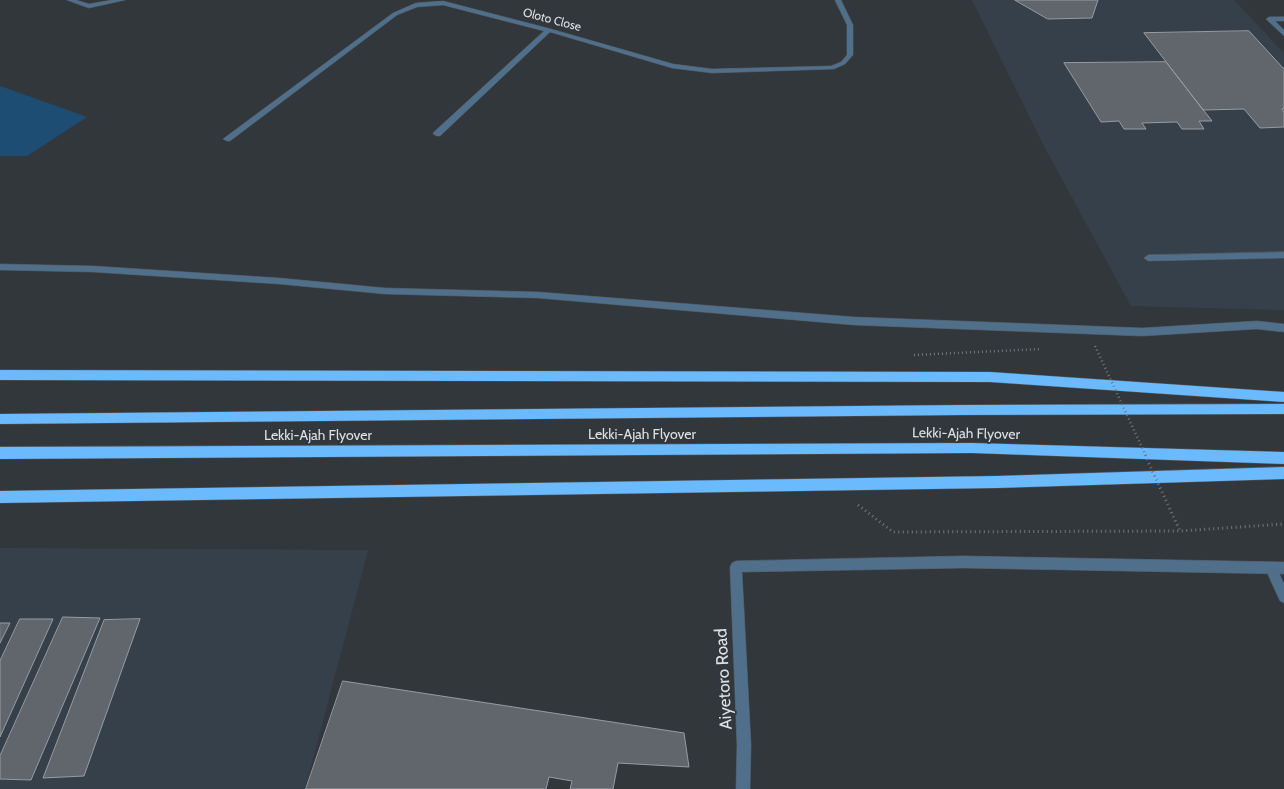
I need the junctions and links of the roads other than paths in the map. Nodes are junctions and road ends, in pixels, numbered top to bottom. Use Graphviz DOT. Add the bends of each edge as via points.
graph roads {
  1 [pos="70,0"];
  2 [pos="122,0"];
  3 [pos="838,0"];
  4 [pos="1284,18"];
  5 [pos="549,30"];
  6 [pos="1284,34"];
  7 [pos="437,134"];
  8 [pos="227,139"];
  9 [pos="1284,255"];
  10 [pos="1148,258"];
  11 [pos="0,267"];
  12 [pos="1284,328"];
  13 [pos="0,375"];
  14 [pos="1284,397"];
  15 [pos="1284,409"];
  16 [pos="0,419"];
  17 [pos="0,453"];
  18 [pos="1284,458"];
  19 [pos="1284,473"];
  20 [pos="0,497"];
  21 [pos="1271,568"];
  22 [pos="1284,568"];
  23 [pos="1284,597"];
  24 [pos="743,789"];
  1 -- 2 [label="street" via="89,6"];
  3 -- 5 [label="street, Oloto Close" via="850,25 850,55 843,63 832,68 712,71 672,66"];
  4 -- 6 [label="street" via="1269,19"];
  5 -- 7 [label="street"];
  5 -- 8 [label="street, Oloto Close" via="443,3 416,5 395,14"];
  9 -- 10 [label="street"];
  11 -- 12 [label="street" via="93,269 385,291 538,295 862,321 1142,332 1257,325"];
  13 -- 14 [label="highway" via="990,377"];
  15 -- 16 [label="highway, Lekki-Ajah Flyover"];
  17 -- 18 [label="highway, Lekki-Ajah Flyover" via="972,448"];
  19 -- 20 [label="highway" via="1005,482"];
  21 -- 22 [label="street"];
  21 -- 23 [label="street"];
  21 -- 24 [label="street, Aiyetoro Road" via="963,562 736,567 744,744"];
}
